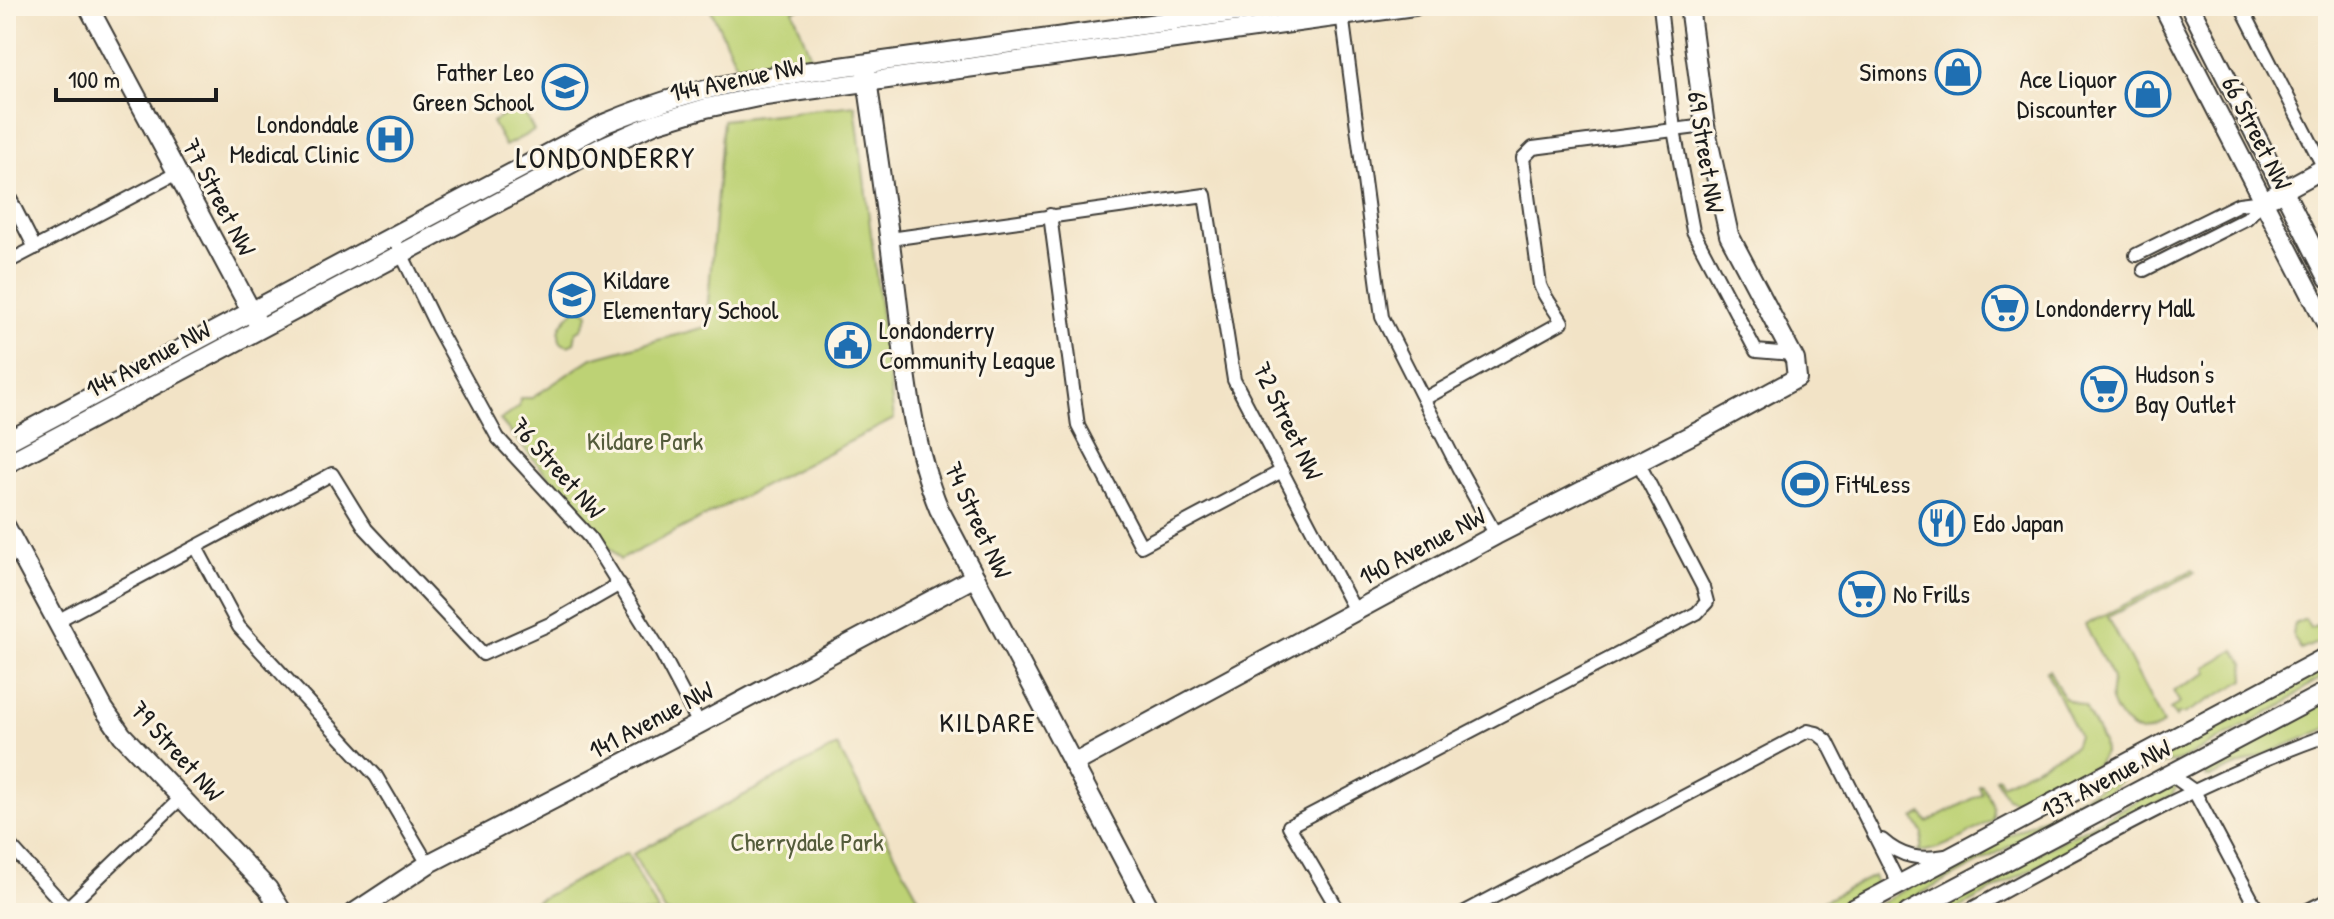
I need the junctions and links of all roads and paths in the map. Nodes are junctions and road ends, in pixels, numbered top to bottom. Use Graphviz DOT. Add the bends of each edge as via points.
graph roads {
  1 [pos="88,6"];
  2 [pos="1279,6"];
  3 [pos="1414,6"];
  4 [pos="1660,6"];
  5 [pos="1689,6"];
  6 [pos="2163,6"];
  7 [pos="2190,6"];
  8 [pos="2241,6"];
  9 [pos="1342,11"];
  10 [pos="1206,19"];
  11 [pos="866,73"];
  12 [pos="1705,126"];
  13 [pos="1674,130"];
  14 [pos="2326,167"];
  15 [pos="177,173"];
  16 [pos="2283,190"];
  17 [pos="6,191"];
  18 [pos="2263,201"];
  19 [pos="1050,215"];
  20 [pos="393,237"];
  21 [pos="890,239"];
  22 [pos="35,248"];
  23 [pos="401,254"];
  24 [pos="2136,255"];
  25 [pos="6,263"];
  26 [pos="2144,270"];
  27 [pos="2328,278"];
  28 [pos="251,311"];
  29 [pos="2328,327"];
  30 [pos="260,328"];
  31 [pos="1792,354"];
  32 [pos="1797,378"];
  33 [pos="1424,399"];
  34 [pos="6,442"];
  35 [pos="1638,462"];
  36 [pos="6,464"];
  37 [pos="1282,471"];
  38 [pos="6,527"];
  39 [pos="1496,535"];
  40 [pos="196,547"];
  41 [pos="975,577"];
  42 [pos="620,584"];
  43 [pos="1355,611"];
  44 [pos="57,621"];
  45 [pos="2328,656"];
  46 [pos="2328,684"];
  47 [pos="2328,691"];
  48 [pos="2294,709"];
  49 [pos="699,724"];
  50 [pos="2328,735"];
  51 [pos="2195,760"];
  52 [pos="1073,764"];
  53 [pos="2170,774"];
  54 [pos="2194,791"];
  55 [pos="182,797"];
  56 [pos="1875,833"];
  57 [pos="6,841"];
  58 [pos="1957,854"];
  59 [pos="428,864"];
  60 [pos="1899,884"];
  61 [pos="2328,900"];
  62 [pos="69,910"];
  63 [pos="1914,912"];
  64 [pos="283,913"];
  65 [pos="354,913"];
  66 [pos="1152,913"];
  67 [pos="1340,913"];
  68 [pos="1463,913"];
  69 [pos="1846,913"];
  70 [pos="1964,913"];
  71 [pos="2259,913"];
  72 [pos="2302,913"];
  1 -- 15 [label="street, 77 Street NW"];
  2 -- 10 [label="street, 144 Avenue NW"];
  3 -- 9 [label="street, 144 Avenue NW"];
  4 -- 13 [label="street, 69 Street NW"];
  5 -- 12 [label="street, 69 Street NW"];
  6 -- 18 [label="street, 66 Street NW"];
  7 -- 16 [label="street, 66 Street NW"];
  8 -- 14 [label="street, 66 Street NW"];
  9 -- 10 [label="street, 144 Avenue NW"];
  9 -- 33 [label="street" via="1382,317"];
  10 -- 11 [label="street, 144 Avenue NW"];
  11 -- 20 [label="street, 144 Avenue NW" via="720,86 644,107"];
  11 -- 21 [label="street, 74 Street NW"];
  11 -- 23 [label="street, 144 Avenue NW" via="656,123"];
  12 -- 13 [label="street"];
  12 -- 31 [label="street, 69 Street NW" via="1729,235"];
  13 -- 31 [label="street, 69 Street NW" via="1693,231 1756,351"];
  13 -- 33 [label="street" via="1533,148 1523,158 1540,285 1562,322"];
  14 -- 16 [label="street"];
  15 -- 22 [label="street"];
  15 -- 28 [label="street, 77 Street NW"];
  16 -- 18 [label="street"];
  16 -- 27 [label="street, 66 Street NW"];
  17 -- 22 [label="street"];
  18 -- 24 [label="street" via="2239,204"];
  18 -- 26 [label="street" via="2247,218"];
  18 -- 29 [label="street, 66 Street NW"];
  19 -- 21 [label="street"];
  19 -- 37 [label="street, 72 Street NW" via="1205,195 1234,380"];
  19 -- 37 [label="street" via="1078,426 1141,546"];
  20 -- 23 [label="street, 76 Street NW"];
  20 -- 28 [label="street, 144 Avenue NW"];
  21 -- 41 [label="street, 74 Street NW" via="919,450 939,509"];
  22 -- 25 [label="street"];
  23 -- 30 [label="street, 144 Avenue NW"];
  23 -- 42 [label="street, 76 Street NW" via="498,438 590,538"];
  28 -- 30 [label="street, 77 Street NW"];
  28 -- 34 [label="street, 144 Avenue NW"];
  30 -- 36 [label="street, 144 Avenue NW"];
  31 -- 32 [label="street, 69 Street NW"];
  32 -- 35 [label="street, 140 Avenue NW"];
  33 -- 39 [label="street"];
  35 -- 39 [label="street, 140 Avenue NW"];
  35 -- 67 [label="street" via="1707,602 1697,613 1289,826"];
  37 -- 43 [label="street, 72 Street NW"];
  38 -- 44 [label="street, 79 Street NW"];
  39 -- 43 [label="street, 140 Avenue NW"];
  40 -- 42 [label="street" via="332,474 366,529 483,654"];
  40 -- 44 [label="street"];
  40 -- 59 [label="street" via="239,627 376,776"];
  41 -- 49 [label="street, 141 Avenue NW"];
  41 -- 52 [label="street, 74 Street NW"];
  42 -- 49 [label="street, 76 Street NW"];
  43 -- 52 [label="street, 140 Avenue NW"];
  44 -- 55 [label="street, 79 Street NW" via="122,735"];
  45 -- 58 [label="street, 137 Avenue NW"];
  46 -- 48 [label="street"];
  47 -- 48 [label="street, 137 Avenue NW"];
  48 -- 51 [label="street, 137 Avenue NW"];
  49 -- 59 [label="street, 141 Avenue NW"];
  50 -- 54 [label="street, 137 Avenue NW"];
  51 -- 53 [label="street, 137 Avenue NW"];
  51 -- 54 [label="street"];
  52 -- 66 [label="street, 74 Street NW"];
  53 -- 54 [label="street"];
  53 -- 63 [label="street, 137 Avenue NW"];
  54 -- 70 [label="street, 137 Avenue NW"];
  54 -- 71 [label="street"];
  55 -- 62 [label="street"];
  55 -- 64 [label="street, 79 Street NW" via="268,889"];
  56 -- 58 [label="street, 137 Avenue NW" via="1893,850 1914,858"];
  56 -- 60 [label="street"];
  56 -- 68 [label="street" via="1827,741 1808,731"];
  57 -- 62 [label="street"];
  58 -- 60 [label="street, 137 Avenue NW"];
  59 -- 65 [label="street, 141 Avenue NW"];
  60 -- 69 [label="street, 137 Avenue NW"];
  61 -- 72 [label="street"];
}
